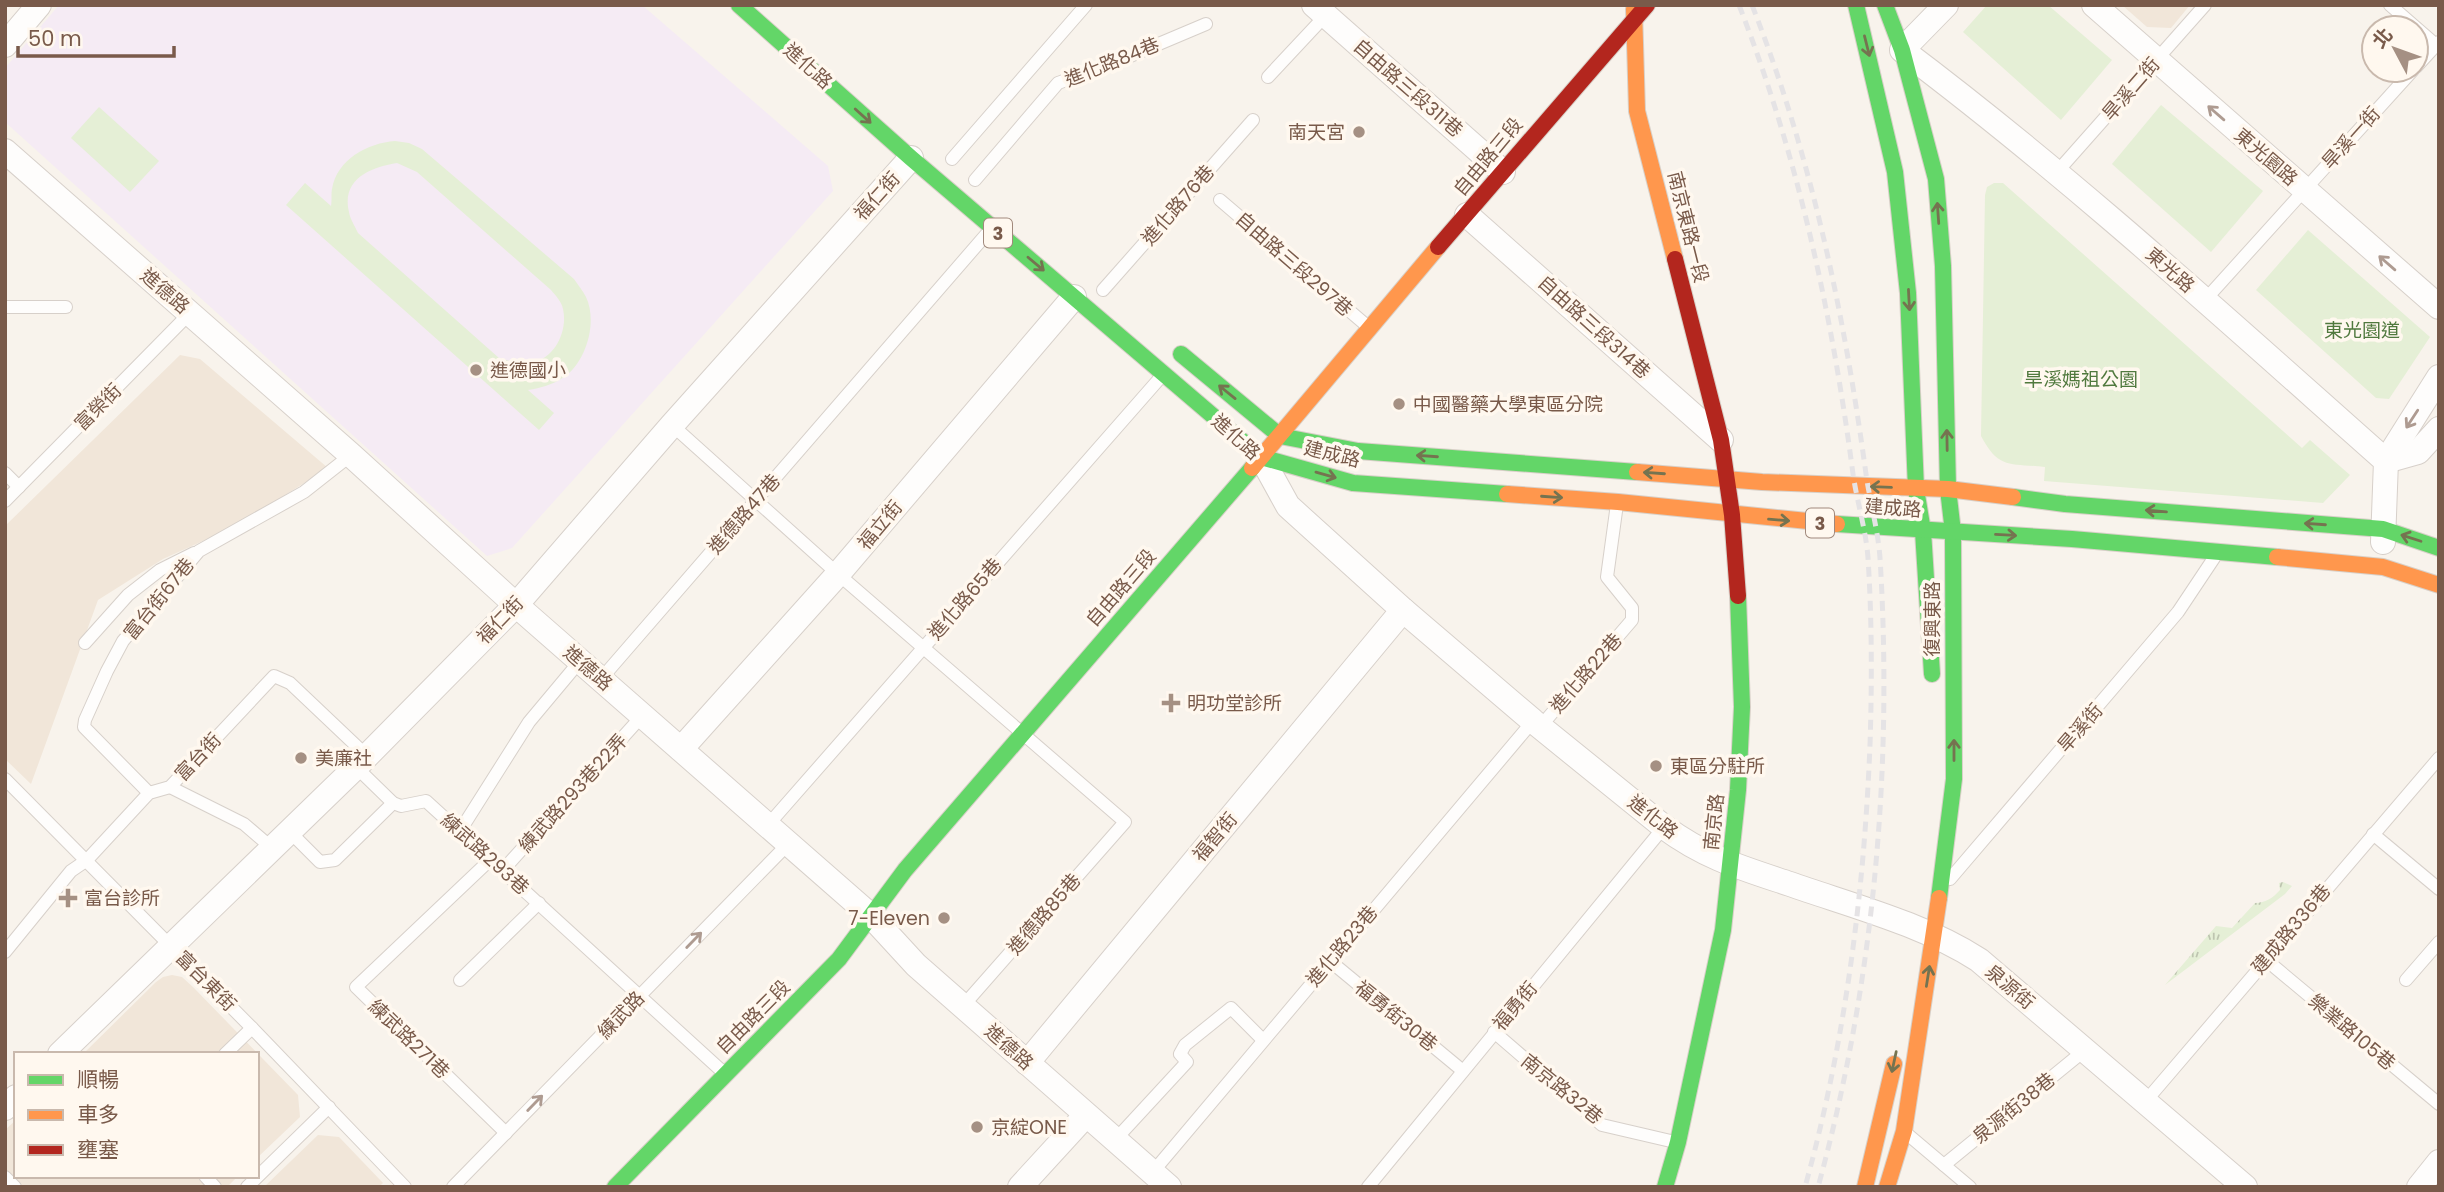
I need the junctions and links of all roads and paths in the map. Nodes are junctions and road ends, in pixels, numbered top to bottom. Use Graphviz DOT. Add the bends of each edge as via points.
graph roads {
  1 [pos="39,5"];
  2 [pos="739,5"];
  3 [pos="1086,5"];
  4 [pos="1647,5"];
  5 [pos="1856,5"];
  6 [pos="1885,5"];
  7 [pos="1946,5"];
  8 [pos="2094,5"];
  9 [pos="2204,5"];
  10 [pos="2390,5"];
  11 [pos="1319,10"];
  12 [pos="1633,13"];
  13 [pos="767,14"];
  14 [pos="1206,24"];
  15 [pos="2437,44"];
  16 [pos="5,45"];
  17 [pos="2156,60"];
  18 [pos="1888,71"];
  19 [pos="1268,77"];
  20 [pos="2401,84"];
  21 [pos="1253,120"];
  22 [pos="5,151"];
  23 [pos="947,155"];
  24 [pos="911,158"];
  25 [pos="1503,172"];
  26 [pos="2057,172"];
  27 [pos="980,185"];
  28 [pos="2304,190"];
  29 [pos="1220,200"];
  30 [pos="1467,215"];
  31 [pos="992,228"];
  32 [pos="1096,292"];
  33 [pos="2205,300"];
  34 [pos="5,307"];
  35 [pos="66,307"];
  36 [pos="2439,307"];
  37 [pos="190,313"];
  38 [pos="1369,328"];
  39 [pos="1166,342"];
  40 [pos="1164,374"];
  41 [pos="2439,377"];
  42 [pos="672,425"];
  43 [pos="2439,429"];
  44 [pos="1280,436"];
  45 [pos="1722,448"];
  46 [pos="351,455"];
  47 [pos="1261,457"];
  48 [pos="2386,461"];
  49 [pos="5,473"];
  50 [pos="1726,479"];
  51 [pos="19,487"];
  52 [pos="1916,489"];
  53 [pos="1948,489"];
  54 [pos="5,501"];
  55 [pos="756,501"];
  56 [pos="1618,502"];
  57 [pos="1732,515"];
  58 [pos="2383,529"];
  59 [pos="1923,531"];
  60 [pos="1953,533"];
  61 [pos="2221,535"];
  62 [pos="2439,548"];
  63 [pos="199,551"];
  64 [pos="2383,567"];
  65 [pos="838,574"];
  66 [pos="2439,585"];
  67 [pos="516,605"];
  68 [pos="1403,610"];
  69 [pos="85,643"];
  70 [pos="923,647"];
  71 [pos="580,661"];
  72 [pos="601,679"];
  73 [pos="1932,696"];
  74 [pos="642,716"];
  75 [pos="1537,724"];
  76 [pos="1024,734"];
  77 [pos="681,749"];
  78 [pos="2439,758"];
  79 [pos="361,762"];
  80 [pos="5,779"];
  81 [pos="170,788"];
  82 [pos="149,793"];
  83 [pos="393,803"];
  84 [pos="768,825"];
  85 [pos="1664,827"];
  86 [pos="460,831"];
  87 [pos="2373,834"];
  88 [pos="280,840"];
  89 [pos="789,843"];
  90 [pos="491,859"];
  91 [pos="87,860"];
  92 [pos="1730,865"];
  93 [pos="503,870"];
  94 [pos="2439,889"];
  95 [pos="1940,891"];
  96 [pos="539,903"];
  97 [pos="870,915"];
  98 [pos="1920,924"];
  99 [pos="2439,942"];
  100 [pos="171,945"];
  101 [pos="5,952"];
  102 [pos="2265,960"];
  103 [pos="1330,961"];
  104 [pos="460,980"];
  105 [pos="2406,980"];
  106 [pos="640,996"];
  107 [pos="963,1006"];
  108 [pos="252,1028"];
  109 [pos="1494,1032"];
  110 [pos="1264,1040"];
  111 [pos="1897,1046"];
  112 [pos="2085,1050"];
  113 [pos="62,1052"];
  114 [pos="227,1052"];
  115 [pos="1027,1063"];
  116 [pos="1463,1071"];
  117 [pos="726,1074"];
  118 [pos="2146,1102"];
  119 [pos="2439,1104"];
  120 [pos="329,1107"];
  121 [pos="1086,1115"];
  122 [pos="1881,1118"];
  123 [pos="1904,1131"];
  124 [pos="506,1133"];
  125 [pos="1115,1140"];
  126 [pos="1678,1142"];
  127 [pos="1944,1165"];
  128 [pos="259,1175"];
  129 [pos="5,1177"];
  130 [pos="1160,1180"];
  131 [pos="15,1187"];
  132 [pos="405,1187"];
  133 [pos="453,1187"];
  134 [pos="615,1187"];
  135 [pos="1020,1187"];
  136 [pos="1368,1187"];
  137 [pos="1665,1187"];
  138 [pos="1865,1187"];
  139 [pos="1887,1187"];
  140 [pos="1970,1187"];
  141 [pos="2245,1187"];
  1 -- 16 [label="street"];
  2 -- 13 [label="street, 進化路 / 3"];
  3 -- 23 [label="lane, 進化路84巷"];
  4 -- 12 [label="street, 自由路三段"];
  5 -- 18 [label="street, one-way"];
  6 -- 18 [label="street"];
  7 -- 18 [label="street"];
  8 -- 17 [label="street, 東光園路"];
  9 -- 17 [label="lane, 旱溪二街"];
  10 -- 15 [label="lane"];
  11 -- 19 [label="lane"];
  11 -- 25 [label="street, 自由路三段311巷"];
  12 -- 25 [label="street, 自由路三段"];
  12 -- 45 [label="street, 南京東路一段" via="1637,111"];
  13 -- 24 [label="street, 進化路 / 3, one-way"];
  14 -- 27 [label="lane, 進化路84巷" via="1058,83"];
  17 -- 26 [label="lane, 旱溪二街"];
  28 -- 17 [label="street, 東光園路, one-way"];
  18 -- 26 [label="street, 東光路" via="1963,95"];
  18 -- 52 [label="street, 復興東路, one-way" via="1909,293"];
  53 -- 18 [label="street, 復興東路, one-way" via="1943,266 1936,179"];
  20 -- 28 [label="lane, 旱溪一街"];
  21 -- 32 [label="lane, 進化路76巷"];
  22 -- 37 [label="street, 進德路"];
  23 -- 27 [label="street"];
  24 -- 31 [label="street, 進化路 / 3"];
  24 -- 42 [label="street, 福仁街"];
  25 -- 30 [label="street, 自由路三段"];
  26 -- 33 [label="street, 東光路"];
  28 -- 33 [label="lane, 旱溪一街"];
  36 -- 28 [label="street, 東光園路, one-way"];
  29 -- 38 [label="lane, 自由路三段297巷"];
  30 -- 38 [label="street, 自由路三段"];
  30 -- 45 [label="street, 自由路三段314巷"];
  31 -- 32 [label="street, 進化路 / 3, one-way"];
  31 -- 55 [label="lane, 進德路47巷"];
  32 -- 40 [label="street, 進化路 / 3"];
  32 -- 65 [label="street, 福立街"];
  33 -- 48 [label="street, 東光路"];
  34 -- 35 [label="lane"];
  37 -- 46 [label="street, 進德路"];
  37 -- 51 [label="lane, 富榮街"];
  38 -- 44 [label="street, 自由路三段"];
  44 -- 39 [label="street, 進化路 / 3, one-way"];
  40 -- 47 [label="street, 進化路 / 3"];
  40 -- 70 [label="lane, 進化路65巷"];
  41 -- 48 [label="street, one-way"];
  42 -- 55 [label="lane"];
  42 -- 67 [label="street, 福仁街"];
  43 -- 48 [label="street" via="2418,452"];
  44 -- 47 [label="street, 自由路三段"];
  50 -- 44 [label="street, 建成路 / 3, one-way" via="1358,451"];
  45 -- 50 [label="street, 南京路"];
  46 -- 63 [label="lane, 富台街67巷" via="304,492"];
  46 -- 67 [label="street, 進德路"];
  47 -- 56 [label="street, 建成路 / 3, one-way" via="1353,483"];
  47 -- 68 [label="street, 進化路" via="1288,506"];
  47 -- 76 [label="street, 自由路三段"];
  48 -- 58 [label="street"];
  49 -- 51 [label="lane"];
  52 -- 50 [label="street, 建成路 / 3, one-way"];
  50 -- 57 [label="street, 南京路"];
  51 -- 54 [label="lane, 富榮街"];
  52 -- 53 [label="street, 建成路 / 3"];
  52 -- 59 [label="street, 復興東路"];
  53 -- 60 [label="street, 復興東路"];
  61 -- 53 [label="street, 建成路 / 3, one-way" via="2065,504"];
  55 -- 65 [label="lane"];
  55 -- 72 [label="lane, 進德路47巷"];
  56 -- 57 [label="street, 建成路 / 3"];
  56 -- 75 [label="lane, 進化路22巷" via="1607,577 1632,608 1632,620"];
  57 -- 59 [label="street, 建成路 / 3, one-way"];
  57 -- 92 [label="street, 南京路" via="1742,730"];
  58 -- 61 [label="street, 建成路 / 3, one-way"];
  62 -- 58 [label="street, 建成路 / 3, one-way"];
  58 -- 64 [label="street"];
  59 -- 60 [label="street, 建成路 / 3"];
  59 -- 73 [label="street, 復興東路"];
  60 -- 61 [label="street, 建成路 / 3, one-way" via="2072,539"];
  95 -- 60 [label="street, 復興東路, one-way" via="1954,779"];
  61 -- 64 [label="street, 建成路 / 3"];
  61 -- 95 [label="lane, 旱溪街" via="2178,612"];
  63 -- 69 [label="lane" via="160,570 128,595"];
  63 -- 82 [label="lane, 富台街67巷" via="123,642 85,720 84,727"];
  64 -- 66 [label="street, 建成路 / 3"];
  65 -- 70 [label="lane"];
  65 -- 77 [label="street, 福立街"];
  67 -- 71 [label="street, 進德路"];
  67 -- 79 [label="street, 福仁街"];
  68 -- 75 [label="street, 進化路"];
  68 -- 115 [label="street, 福智街"];
  70 -- 76 [label="lane"];
  70 -- 84 [label="lane, 進化路65巷"];
  71 -- 72 [label="street, 進德路"];
  71 -- 86 [label="lane" via="529,722"];
  72 -- 74 [label="street, 進德路"];
  74 -- 77 [label="street, 進德路"];
  74 -- 93 [label="lane, 練武路293巷22弄"];
  75 -- 85 [label="street, 進化路"];
  75 -- 103 [label="lane, 進化路23巷"];
  76 -- 97 [label="street, 自由路三段"];
  76 -- 107 [label="lane, 進德路85巷" via="1125,822"];
  77 -- 84 [label="street, 進德路"];
  78 -- 87 [label="lane, 建成路336巷"];
  79 -- 81 [label="lane, 富台街" via="290,683 274,676"];
  79 -- 83 [label="lane"];
  79 -- 88 [label="street, 福仁街"];
  80 -- 91 [label="lane, 富台東街"];
  81 -- 82 [label="lane, 富台街"];
  81 -- 88 [label="lane"];
  82 -- 91 [label="lane"];
  83 -- 86 [label="lane, 練武路293巷" via="426,801"];
  83 -- 88 [label="lane" via="335,860 320,862"];
  84 -- 89 [label="street, 進德路"];
  85 -- 92 [label="street, 進化路"];
  85 -- 109 [label="lane, 福勇街"];
  86 -- 90 [label="lane, 練武路293巷"];
  87 -- 94 [label="lane"];
  87 -- 102 [label="lane, 建成路336巷"];
  88 -- 100 [label="street, 福仁街"];
  89 -- 97 [label="street, 進德路"];
  106 -- 89 [label="lane, 練武路, one-way"];
  90 -- 93 [label="lane, 練武路293巷"];
  90 -- 124 [label="lane, 練武路271巷" via="356,987"];
  91 -- 100 [label="lane, 富台東街"];
  91 -- 101 [label="lane" via="71,871"];
  92 -- 98 [label="street, 泉源街"];
  92 -- 126 [label="street, 南京路" via="1723,930"];
  93 -- 96 [label="lane, 練武路293巷"];
  95 -- 98 [label="street, 復興東路"];
  95 -- 98 [label="lane, 旱溪街"];
  96 -- 104 [label="lane, 練武路293巷"];
  96 -- 106 [label="lane, 練武路293巷"];
  97 -- 107 [label="street, 進德路" via="916,965"];
  97 -- 117 [label="street, 自由路三段" via="839,959"];
  98 -- 112 [label="street, 泉源街" via="1979,960"];
  123 -- 98 [label="street, 復興東路, one-way"];
  99 -- 105 [label="lane"];
  100 -- 108 [label="lane, 富台東街"];
  100 -- 113 [label="street, 福仁街"];
  102 -- 118 [label="lane, 建成路336巷"];
  102 -- 119 [label="lane, 樂業路105巷"];
  103 -- 110 [label="lane, 進化路23巷"];
  103 -- 116 [label="lane, 福勇街30巷"];
  106 -- 117 [label="lane, 練武路293巷"];
  124 -- 106 [label="lane, 練武路, one-way"];
  107 -- 115 [label="street, 進德路"];
  108 -- 114 [label="lane"];
  108 -- 120 [label="lane, 富台東街"];
  109 -- 116 [label="lane, 福勇街"];
  109 -- 126 [label="lane, 南京路32巷" via="1602,1125"];
  110 -- 125 [label="lane" via="1231,1009 1185,1045 1180,1054 1187,1062"];
  110 -- 130 [label="lane, 進化路23巷"];
  111 -- 122 [label="street, one-way"];
  112 -- 118 [label="street, 泉源街"];
  112 -- 127 [label="lane, 泉源街38巷"];
  115 -- 121 [label="street, 進德路"];
  116 -- 136 [label="lane, 福勇街"];
  117 -- 134 [label="street, 自由路三段"];
  118 -- 141 [label="street, 泉源街"];
  120 -- 128 [label="lane"];
  120 -- 132 [label="lane, 富台東街"];
  121 -- 125 [label="street, 進德路"];
  121 -- 135 [label="street"];
  122 -- 123 [label="lane"];
  122 -- 138 [label="street"];
  123 -- 127 [label="lane"];
  123 -- 139 [label="street, 復興東路"];
  124 -- 133 [label="lane, 練武路"];
  125 -- 130 [label="street, 進德路"];
  126 -- 137 [label="street, 南京路"];
  127 -- 140 [label="lane"];
  129 -- 131 [label="lane"];
}
